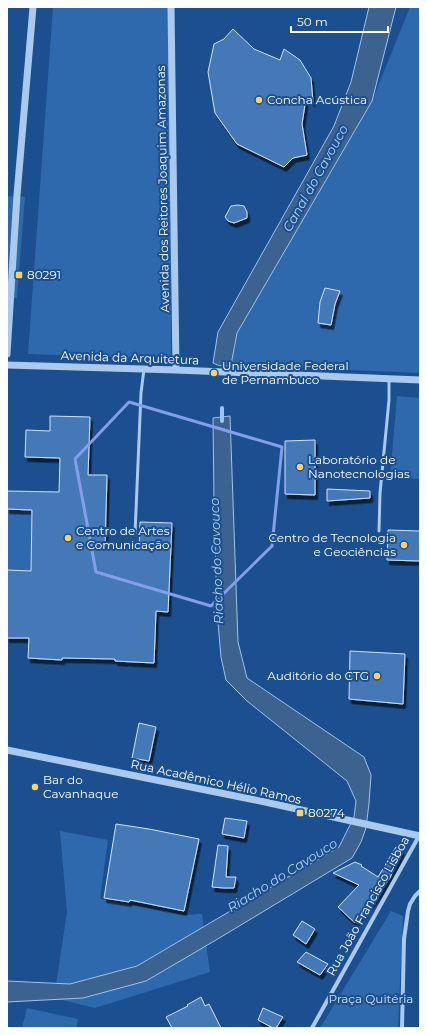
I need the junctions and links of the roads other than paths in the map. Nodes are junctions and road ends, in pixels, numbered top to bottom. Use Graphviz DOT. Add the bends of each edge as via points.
graph roads {
  1 [pos="33,7"];
  2 [pos="171,7"];
  3 [pos="7,354"];
  4 [pos="7,365"];
  5 [pos="144,369"];
  6 [pos="176,370"];
  7 [pos="389,379"];
  8 [pos="420,380"];
  9 [pos="379,531"];
  10 [pos="135,534"];
  11 [pos="7,750"];
  12 [pos="420,836"];
  13 [pos="420,891"];
  14 [pos="312,1028"];
  15 [pos="402,1028"];
  1 -- 3 [label="street"];
  2 -- 6 [label="street, Avenida dos Reitores Joaquim Amazonas"];
  4 -- 5 [label="street, Avenida da Arquitetura"];
  5 -- 6 [label="street, Avenida da Arquitetura"];
  5 -- 10 [label="lane"];
  6 -- 7 [label="street, Avenida da Arquitetura"];
  7 -- 8 [label="street, Avenida da Arquitetura"];
  7 -- 9 [label="lane"];
  11 -- 12 [label="street, Rua Acadêmico Hélio Ramos"];
  12 -- 14 [label="street, Rua João Francisco Lisboa"];
  13 -- 15 [label="street" via="410,904 404,938"];
}
